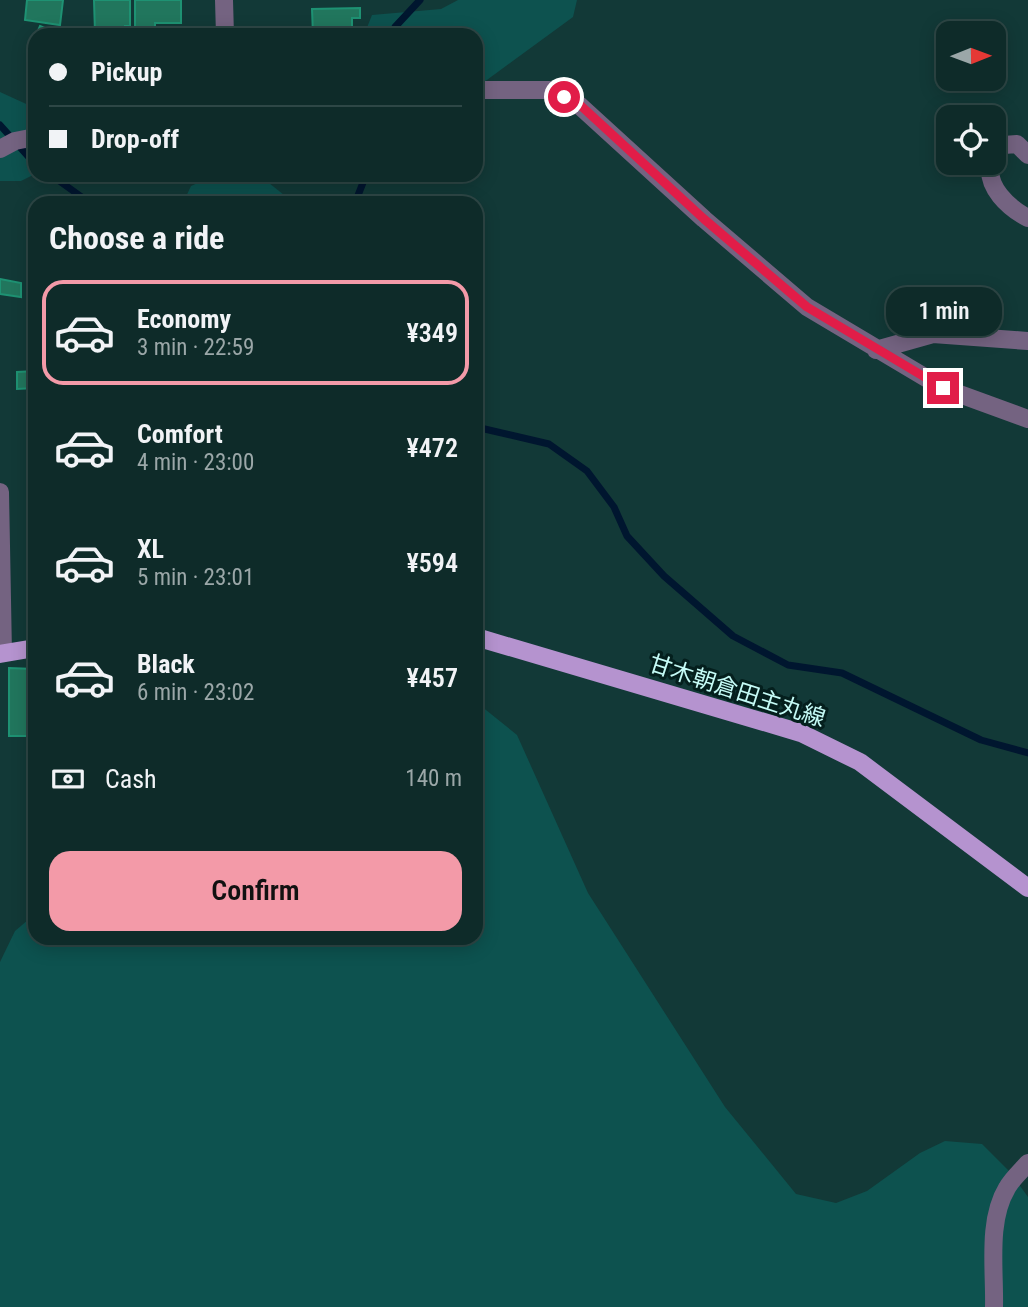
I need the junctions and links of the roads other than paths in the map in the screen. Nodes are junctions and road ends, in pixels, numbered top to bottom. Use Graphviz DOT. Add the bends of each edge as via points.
graph roads {
  1 [pos="224,0"];
  2 [pos="225,28"];
  3 [pos="483,90"];
  4 [pos="28,138"];
  5 [pos="1006,145"];
  6 [pos="0,149"];
  7 [pos="1028,155"];
  8 [pos="991,175"];
  9 [pos="1028,218"];
  10 [pos="1028,341"];
  11 [pos="876,350"];
  12 [pos="1028,419"];
  13 [pos="0,492"];
  14 [pos="483,639"];
  15 [pos="28,649"];
  16 [pos="1,654"];
  17 [pos="1028,888"];
  18 [pos="1028,1163"];
  19 [pos="995,1307"];
  1 -- 2 [label="street"];
  3 -- 11 [label="street" via="549,90 579,104 807,307"];
  4 -- 6 [label="street"];
  5 -- 7 [label="street" via="1017,144"];
  8 -- 9 [label="street" via="996,193"];
  10 -- 11 [label="street" via="933,334"];
  11 -- 12 [label="street" via="943,388"];
  13 -- 16 [label="street"];
  14 -- 17 [label="main road, 甘木朝倉田主丸線" via="800,733 860,762"];
  15 -- 16 [label="main road"];
  18 -- 19 [label="street" via="1007,1187 999,1207"];
}
